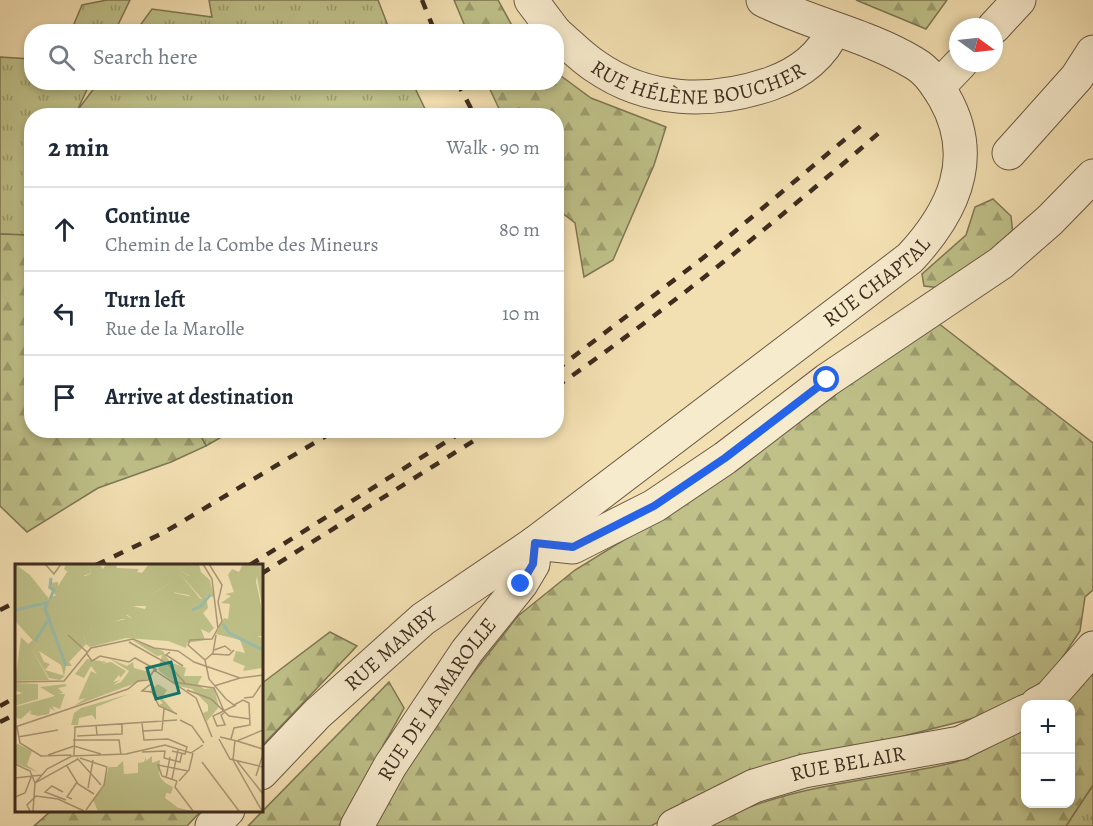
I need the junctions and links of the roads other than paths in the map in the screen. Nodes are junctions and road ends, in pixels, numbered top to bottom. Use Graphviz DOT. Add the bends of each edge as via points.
graph roads {
  1 [pos="531,0"];
  2 [pos="762,0"];
  3 [pos="1019,0"];
  4 [pos="1002,18"];
  5 [pos="550,24"];
  6 [pos="834,29"];
  7 [pos="564,39"];
  8 [pos="1093,52"];
  9 [pos="952,72"];
  10 [pos="938,87"];
  11 [pos="1009,153"];
  12 [pos="1093,176"];
  13 [pos="535,543"];
  14 [pos="1093,648"];
  15 [pos="1045,700"];
  16 [pos="1021,713"];
  17 [pos="262,772"];
  18 [pos="227,811"];
  19 [pos="212,826"];
  20 [pos="357,826"];
  21 [pos="674,826"];
  1 -- 5 [label="street, RUE HÉLÈNE BOUCHER"];
  2 -- 6 [label="street, RUE CHAPTAL"];
  3 -- 4 [label="street"];
  6 -- 7 [label="street, RUE HÉLÈNE BOUCHER" via="828,43 791,76 742,94 706,99 665,96 630,84 595,66"];
  6 -- 10 [label="street, RUE CHAPTAL" via="916,64"];
  8 -- 11 [label="street" via="1077,77"];
  9 -- 10 [label="street"];
  10 -- 13 [label="street, RUE CHAPTAL" via="950,107 960,154 951,201 933,234 910,258"];
  12 -- 13 [label="street" via="1001,262 827,380 654,506 573,547"];
  13 -- 17 [label="street, RUE MAMBY" via="423,620 317,714"];
  13 -- 20 [label="street, RUE DE LA MAROLLE" via="533,564 521,584 467,651 390,766"];
  14 -- 15 [label="street"];
  16 -- 21 [label="street, RUE BEL AIR" via="960,743 804,771 754,786"];
  18 -- 19 [label="street"];
}
